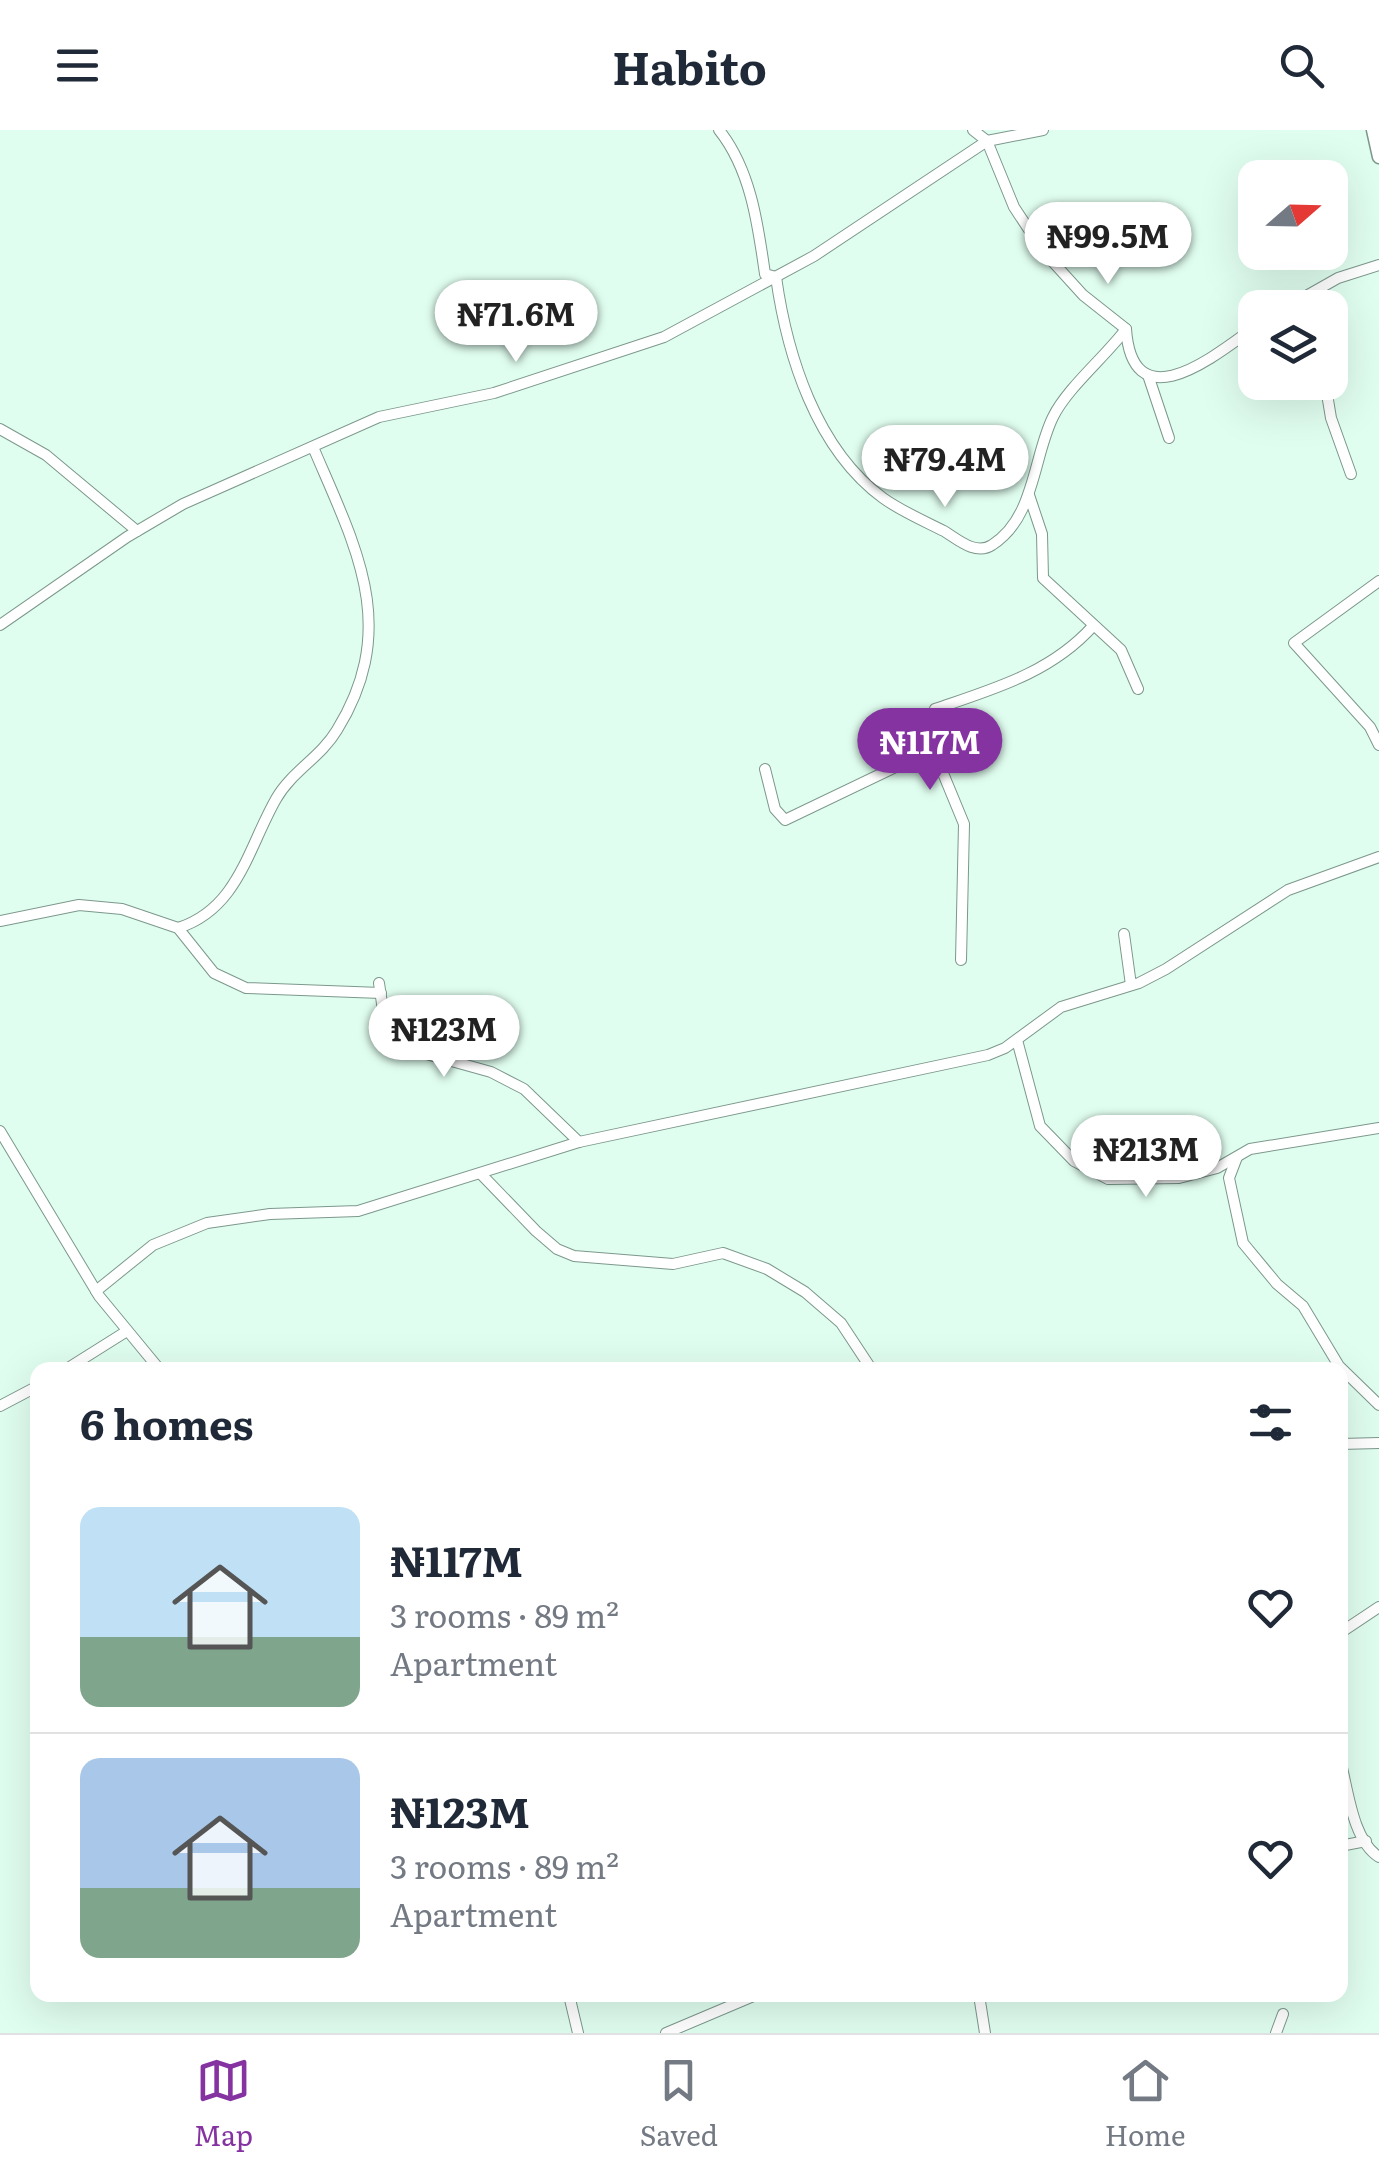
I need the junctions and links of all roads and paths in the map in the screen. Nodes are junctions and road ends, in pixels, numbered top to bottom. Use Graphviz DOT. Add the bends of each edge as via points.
graph roads {
  1 [pos="719,130"];
  2 [pos="973,130"];
  3 [pos="1043,130"];
  4 [pos="1373,130"];
  5 [pos="987,141"];
  6 [pos="1379,157"];
  7 [pos="1379,265"];
  8 [pos="776,276"];
  9 [pos="1322,290"];
  10 [pos="1126,328"];
  11 [pos="1238,338"];
  12 [pos="1148,375"];
  13 [pos="1328,400"];
  14 [pos="0,429"];
  15 [pos="1168,438"];
  16 [pos="313,447"];
  17 [pos="1352,474"];
  18 [pos="1029,495"];
  19 [pos="137,531"];
  20 [pos="1379,581"];
  21 [pos="0,625"];
  22 [pos="1093,626"];
  23 [pos="1138,689"];
  24 [pos="1379,746"];
  25 [pos="933,749"];
  26 [pos="765,769"];
  27 [pos="1379,857"];
  28 [pos="0,921"];
  29 [pos="178,928"];
  30 [pos="1124,934"];
  31 [pos="961,960"];
  32 [pos="1130,986"];
  33 [pos="1017,1040"];
  34 [pos="1379,1128"];
  35 [pos="0,1132"];
  36 [pos="578,1142"];
  37 [pos="1238,1156"];
  38 [pos="1231,1167"];
  39 [pos="1217,1168"];
  40 [pos="481,1174"];
  41 [pos="96,1291"];
  42 [pos="126,1331"];
  43 [pos="77,1362"];
  44 [pos="146,1362"];
  45 [pos="867,1362"];
  46 [pos="1337,1362"];
  47 [pos="1348,1375"];
  48 [pos="30,1390"];
  49 [pos="0,1406"];
  50 [pos="1379,1406"];
  51 [pos="1379,1443"];
  52 [pos="1348,1444"];
  53 [pos="1379,1607"];
  54 [pos="1348,1628"];
  55 [pos="1348,1785"];
  56 [pos="1366,1841"];
  57 [pos="1348,1844"];
  58 [pos="1379,1857"];
  59 [pos="571,2002"];
  60 [pos="740,2002"];
  61 [pos="980,2002"];
  62 [pos="1284,2014"];
  63 [pos="578,2033"];
  64 [pos="668,2033"];
  65 [pos="985,2033"];
  66 [pos="1276,2033"];
  1 -- 8 [label="street" via="752,202 766,274"];
  2 -- 5 [label="street"];
  3 -- 5 [label="street"];
  4 -- 6 [label="street"];
  5 -- 8 [label="street" via="886,212"];
  5 -- 10 [label="street" via="1014,207 1043,251 1083,295"];
  7 -- 9 [label="street"];
  8 -- 16 [label="street" via="664,336 494,393 379,417"];
  8 -- 18 [label="street" via="784,337 801,383 852,467 882,498 972,548 985,548 1009,528"];
  10 -- 12 [label="street" via="1127,342"];
  10 -- 18 [label="street" via="1053,416"];
  11 -- 12 [label="street" via="1182,374"];
  12 -- 15 [label="street"];
  13 -- 17 [label="street"];
  14 -- 19 [label="street" via="46,455"];
  16 -- 19 [label="street"];
  16 -- 29 [label="street" via="366,578 367,652 336,733 278,794 256,848 220,904 210,916"];
  18 -- 22 [label="street" via="1042,534 1043,578"];
  19 -- 21 [label="street"];
  20 -- 24 [label="street" via="1294,642 1370,726"];
  22 -- 23 [label="street" via="1121,650"];
  22 -- 25 [label="street" via="1039,670 936,709"];
  25 -- 26 [label="street" via="785,820 775,809"];
  25 -- 31 [label="street" via="964,824"];
  27 -- 32 [label="street" via="1288,890"];
  28 -- 29 [label="street" via="79,905 122,909"];
  29 -- 36 [label="street" via="214,973 246,988 380,988 394,1045 491,1072 524,1089"];
  30 -- 32 [label="street"];
  32 -- 33 [label="street" via="1061,1007"];
  33 -- 36 [label="street" via="988,1055 880,1081"];
  33 -- 39 [label="street" via="1040,1126 1074,1161 1108,1179 1128,1181"];
  34 -- 37 [label="street"];
  35 -- 41 [label="street"];
  36 -- 40 [label="street"];
  37 -- 38 [label="street"];
  37 -- 39 [label="street"];
  38 -- 39 [label="street"];
  38 -- 46 [label="street" via="1243,1243 1304,1306"];
  40 -- 41 [label="street" via="358,1211 207,1224 153,1245"];
  40 -- 45 [label="street" via="536,1232 574,1256 673,1264 723,1252 768,1268 841,1323"];
  41 -- 42 [label="street"];
  42 -- 43 [label="street"];
  42 -- 44 [label="street"];
  47 -- 50 [label="street"];
  48 -- 49 [label="street"];
  51 -- 52 [label="street"];
  53 -- 54 [label="street"];
  55 -- 56 [label="street"];
  56 -- 57 [label="street"];
  56 -- 58 [label="street"];
  59 -- 63 [label="street"];
  60 -- 64 [label="street"];
  61 -- 65 [label="street"];
  62 -- 66 [label="street"];
}
